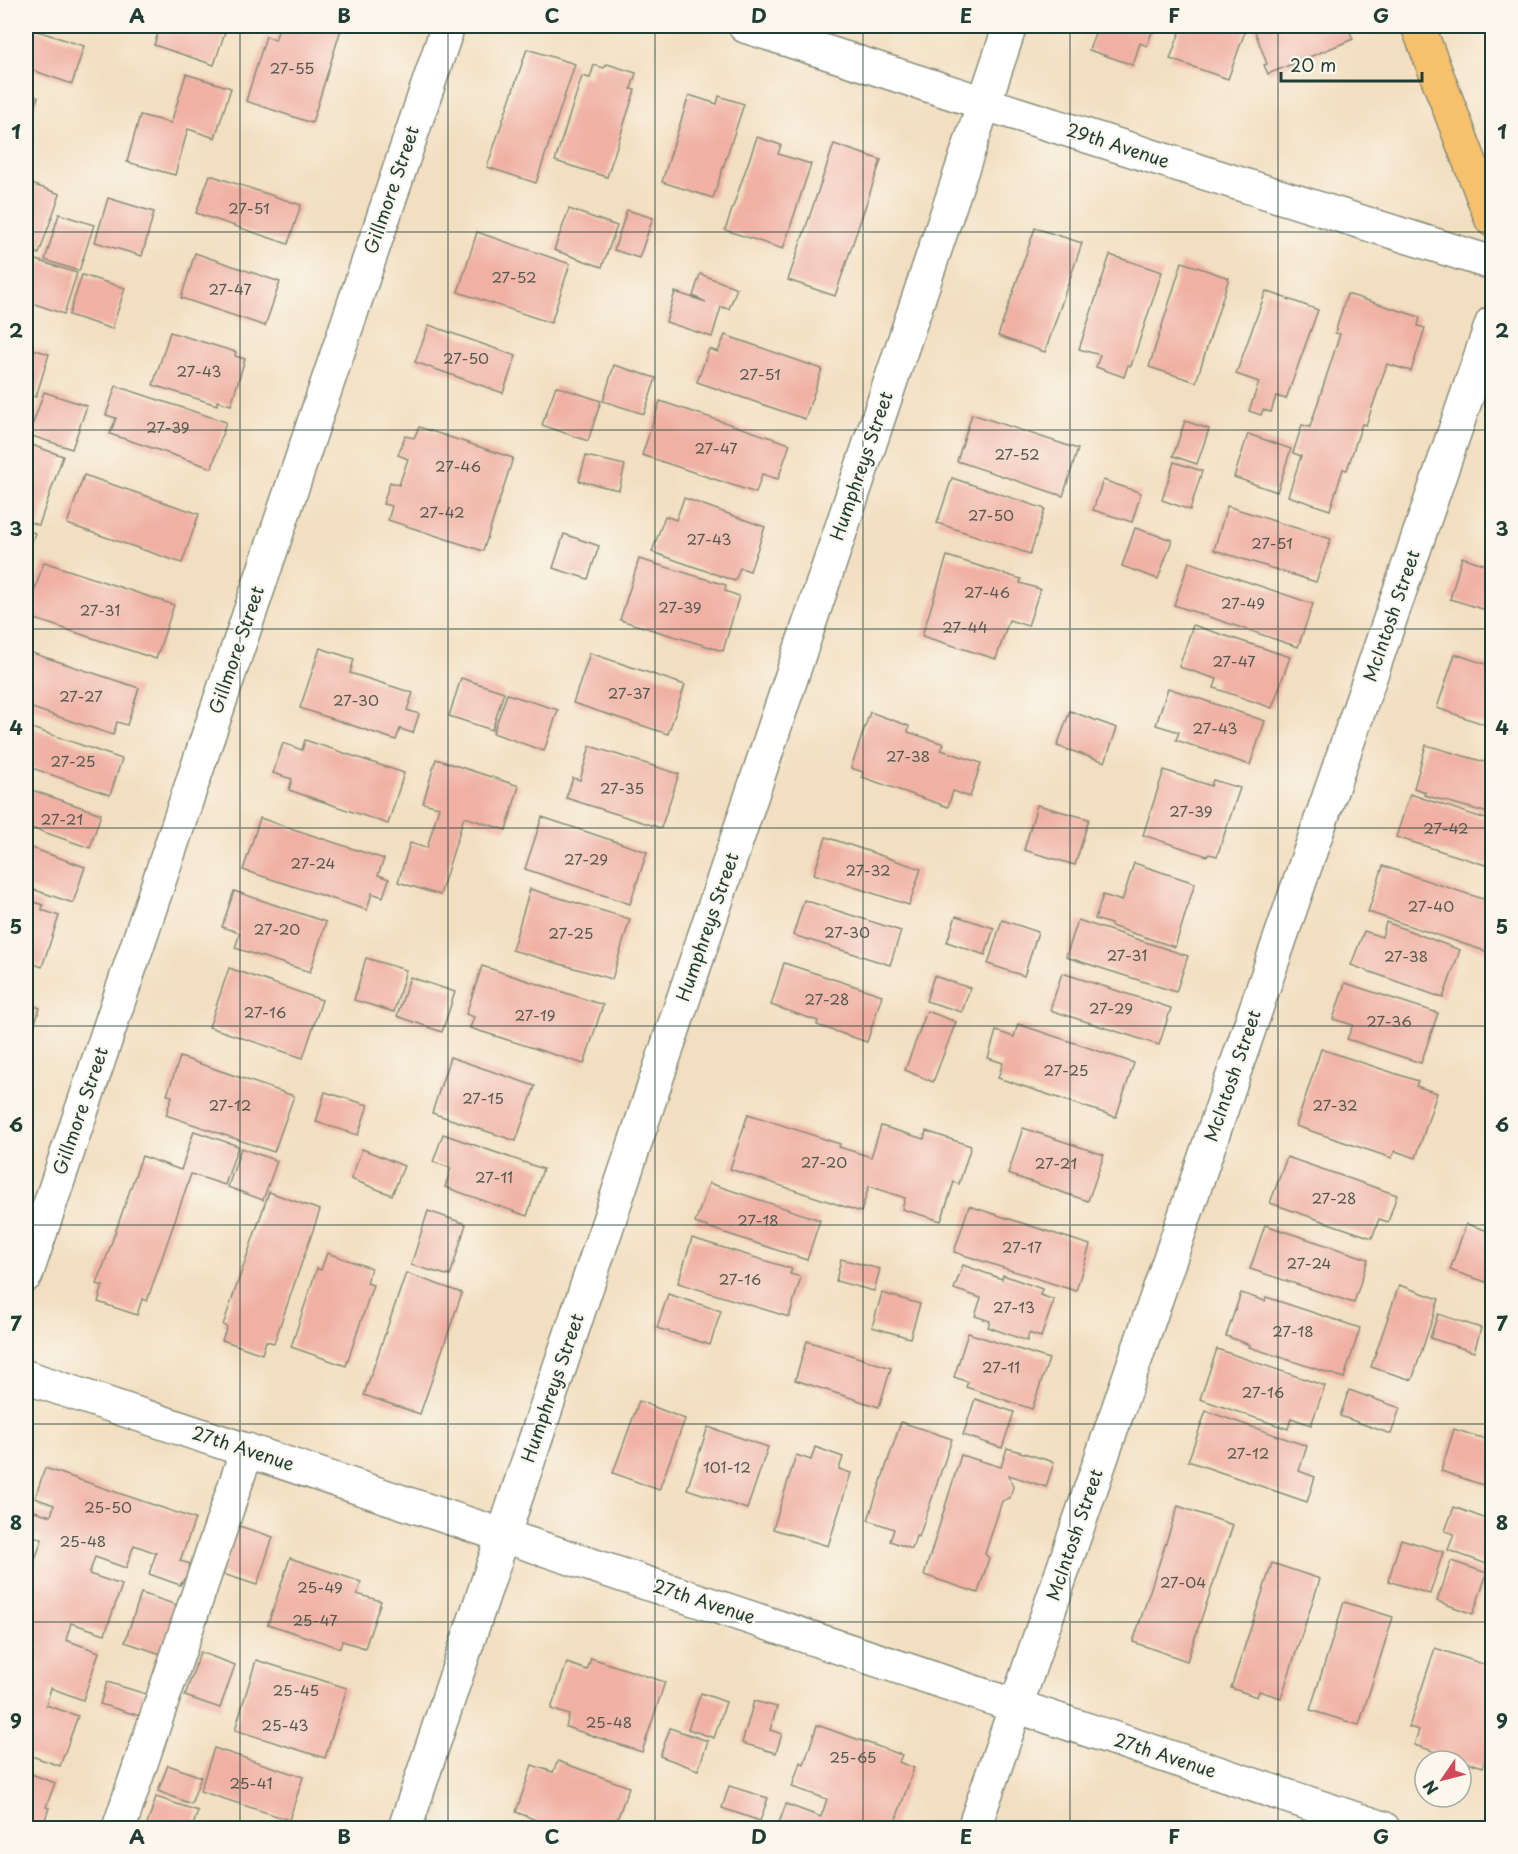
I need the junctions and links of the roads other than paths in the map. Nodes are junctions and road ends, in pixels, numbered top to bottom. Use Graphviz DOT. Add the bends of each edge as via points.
graph roads {
  1 [pos="448,26"];
  2 [pos="745,26"];
  3 [pos="1011,26"];
  4 [pos="1418,26"];
  5 [pos="984,102"];
  6 [pos="1492,220"];
  7 [pos="1492,263"];
  8 [pos="1492,323"];
  9 [pos="26,1275"];
  10 [pos="26,1377"];
  11 [pos="247,1450"];
  12 [pos="504,1536"];
  13 [pos="1017,1707"];
  14 [pos="119,1828"];
  15 [pos="405,1828"];
  16 [pos="974,1828"];
  17 [pos="1383,1828"];
  1 -- 9 [label="street, Gillmore Street"];
  2 -- 5 [label="street, 29th Avenue"];
  3 -- 5 [label="street, Humphreys Street"];
  4 -- 6 [label="main road"];
  5 -- 7 [label="street, 29th Avenue"];
  5 -- 12 [label="street, Humphreys Street"];
  8 -- 13 [label="street, McIntosh Street"];
  10 -- 11 [label="street, 27th Avenue"];
  11 -- 12 [label="street, 27th Avenue"];
  11 -- 14 [label="street"];
  12 -- 13 [label="street, 27th Avenue"];
  12 -- 15 [label="street, Humphreys Street"];
  13 -- 16 [label="street, McIntosh Street"];
  13 -- 17 [label="street, 27th Avenue"];
}
